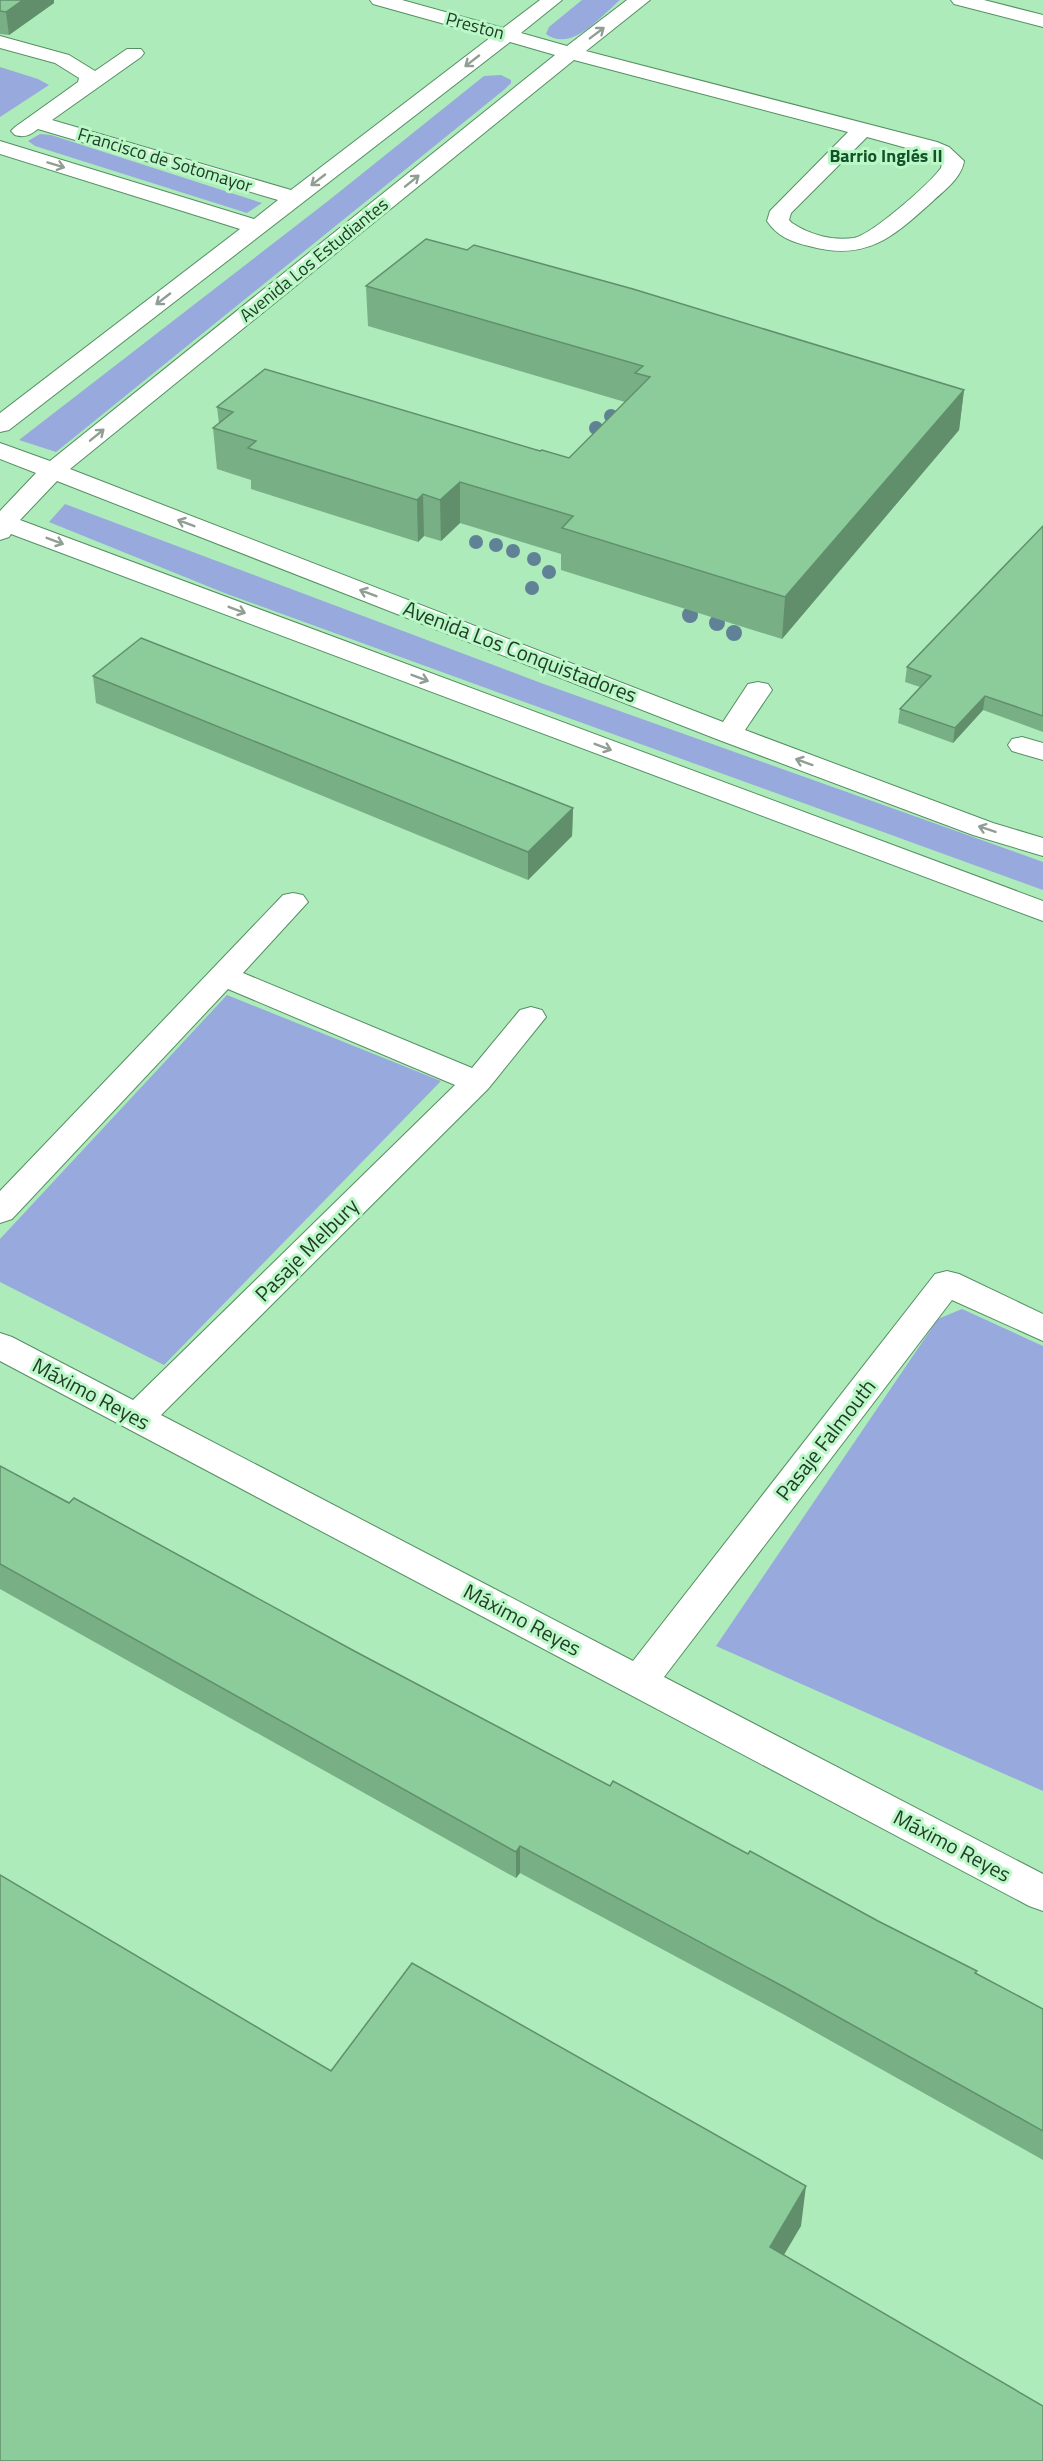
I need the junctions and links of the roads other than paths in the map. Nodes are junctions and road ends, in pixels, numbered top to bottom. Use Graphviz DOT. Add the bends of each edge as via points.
graph roads {
  1 [pos="380,0"];
  2 [pos="552,0"];
  3 [pos="640,0"];
  4 [pos="961,0"];
  5 [pos="993,4"];
  6 [pos="1043,21"];
  7 [pos="505,35"];
  8 [pos="0,42"];
  9 [pos="134,53"];
  10 [pos="570,53"];
  11 [pos="88,84"];
  12 [pos="36,122"];
  13 [pos="863,129"];
  14 [pos="0,147"];
  15 [pos="294,198"];
  16 [pos="256,227"];
  17 [pos="0,425"];
  18 [pos="0,450"];
  19 [pos="51,472"];
  20 [pos="1,525"];
  21 [pos="758,690"];
  22 [pos="729,734"];
  23 [pos="1043,847"];
  24 [pos="293,902"];
  25 [pos="1043,912"];
  26 [pos="223,976"];
  27 [pos="531,1017"];
  28 [pos="477,1082"];
  29 [pos="0,1211"];
  30 [pos="1043,1329"];
  31 [pos="0,1346"];
  32 [pos="136,1418"];
  33 [pos="639,1682"];
  34 [pos="1043,1894"];
  1 -- 7 [label="street, Preston"];
  2 -- 7 [label="street"];
  10 -- 3 [label="street, Avenida Los Estudiantes, one-way"];
  4 -- 5 [label="street"];
  5 -- 6 [label="street"];
  7 -- 10 [label="street, Preston"];
  7 -- 15 [label="street, one-way"];
  8 -- 11 [label="street" via="76,64 90,77"];
  9 -- 11 [label="street"];
  10 -- 13 [label="street, Preston"];
  19 -- 10 [label="street, Avenida Los Estudiantes, one-way"];
  11 -- 12 [label="street"];
  12 -- 14 [label="street"];
  12 -- 15 [label="street, Francisco de Sotomayor"];
  13 -- 13 [label="street, Preston" via="941,152 953,161 952,167 938,184 865,242 830,243 784,229 778,221 781,211"];
  14 -- 16 [label="street, Francisco de Sotomayor, one-way"];
  15 -- 16 [label="street"];
  16 -- 17 [label="street, one-way"];
  18 -- 19 [label="street, Avenida Los Conquistadores"];
  19 -- 20 [label="street, Avenida Los Estudiantes"];
  22 -- 19 [label="street, Avenida Los Conquistadores, one-way"];
  20 -- 25 [label="street, one-way"];
  21 -- 22 [label="street"];
  23 -- 22 [label="street, Avenida Los Conquistadores, one-way" via="983,829"];
  24 -- 26 [label="street"];
  26 -- 28 [label="street"];
  26 -- 29 [label="street"];
  27 -- 28 [label="street, Pasaje Melbury"];
  28 -- 32 [label="street, Pasaje Melbury"];
  30 -- 33 [label="street, Pasaje Falmouth" via="947,1283"];
  31 -- 32 [label="street, Máximo Reyes"];
  32 -- 33 [label="street, Máximo Reyes"];
  33 -- 34 [label="street, Máximo Reyes"];
}
